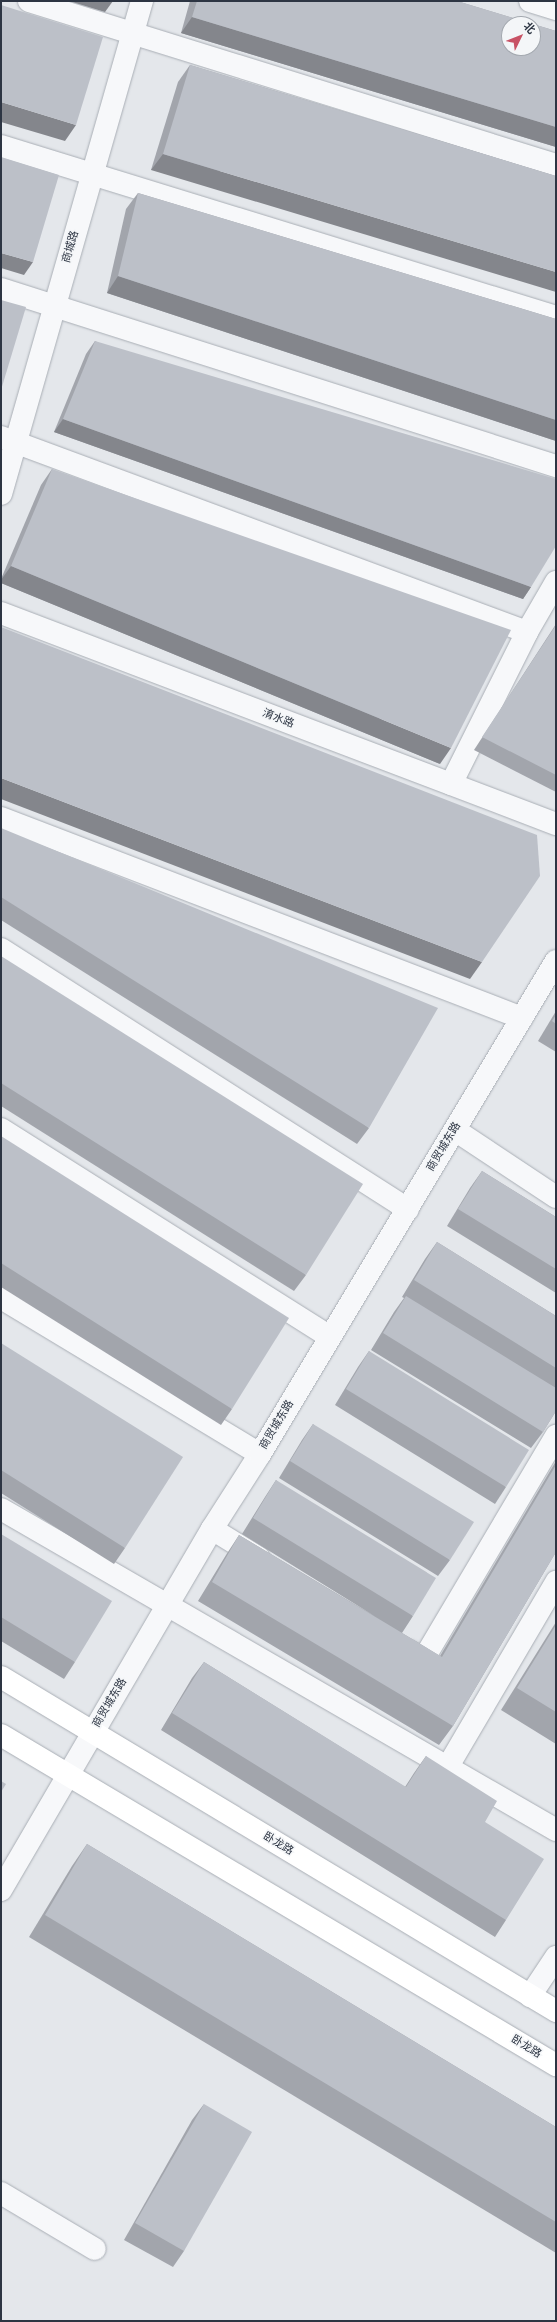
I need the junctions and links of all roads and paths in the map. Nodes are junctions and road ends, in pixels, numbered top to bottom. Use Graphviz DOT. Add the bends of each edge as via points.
graph roads {
  1 [pos="30,1"];
  2 [pos="142,1"];
  3 [pos="530,1"];
  4 [pos="556,9"];
  5 [pos="133,33"];
  6 [pos="1,146"];
  7 [pos="556,165"];
  8 [pos="92,174"];
  9 [pos="1,289"];
  10 [pos="55,306"];
  11 [pos="556,317"];
  12 [pos="8,439"];
  13 [pos="556,466"];
  14 [pos="1,494"];
  15 [pos="556,582"];
  16 [pos="1,613"];
  17 [pos="527,632"];
  18 [pos="451,784"];
  19 [pos="1,818"];
  20 [pos="556,824"];
  21 [pos="1,949"];
  22 [pos="556,961"];
  23 [pos="522,1018"];
  24 [pos="1,1129"];
  25 [pos="455,1130"];
  26 [pos="556,1197"];
  27 [pos="408,1208"];
  28 [pos="1,1298"];
  29 [pos="330,1337"];
  30 [pos="556,1436"];
  31 [pos="260,1454"];
  32 [pos="1,1509"];
  33 [pos="212,1529"];
  34 [pos="273,1567"];
  35 [pos="556,1582"];
  36 [pos="169,1606"];
  37 [pos="389,1639"];
  38 [pos="1,1677"];
  39 [pos="92,1733"];
  40 [pos="1,1735"];
  41 [pos="447,1768"];
  42 [pos="68,1775"];
  43 [pos="556,1830"];
  44 [pos="1,1890"];
  45 [pos="556,1957"];
  46 [pos="530,1996"];
  47 [pos="556,2011"];
  48 [pos="556,2065"];
  49 [pos="1,2193"];
  50 [pos="94,2249"];
  1 -- 5 [label="street"];
  2 -- 5 [label="street, 商城路"];
  3 -- 4 [label="street"];
  5 -- 7 [label="street"];
  5 -- 8 [label="street, 商城路"];
  6 -- 8 [label="street"];
  8 -- 10 [label="street, 商城路"];
  8 -- 11 [label="street"];
  9 -- 10 [label="street"];
  10 -- 12 [label="street, 商城路"];
  10 -- 13 [label="street"];
  12 -- 14 [label="street, 商城路"];
  12 -- 17 [label="street"];
  15 -- 17 [label="street"];
  16 -- 18 [label="street, 淯水路"];
  17 -- 18 [label="street"];
  18 -- 20 [label="street, 淯水路"];
  19 -- 23 [label="street"];
  21 -- 27 [label="street"];
  22 -- 23 [label="street, 商贸城东路"];
  23 -- 25 [label="street, 商贸城东路"];
  24 -- 29 [label="street"];
  25 -- 26 [label="street"];
  25 -- 27 [label="street, 商贸城东路"];
  27 -- 29 [label="street, 商贸城东路"];
  28 -- 31 [label="street"];
  29 -- 31 [label="street, 商贸城东路"];
  30 -- 37 [label="street" via="423,1660"];
  31 -- 33 [label="street, 商贸城东路"];
  32 -- 36 [label="street"];
  33 -- 34 [label="street"];
  33 -- 36 [label="street, 商贸城东路"];
  35 -- 41 [label="street"];
  36 -- 39 [label="street, 商贸城东路"];
  36 -- 41 [label="street"];
  38 -- 39 [label="main road, 卧龙路"];
  39 -- 42 [label="street, 商贸城东路"];
  39 -- 46 [label="main road, 卧龙路"];
  40 -- 42 [label="main road, 卧龙路"];
  41 -- 43 [label="street"];
  42 -- 44 [label="street, 商贸城东路"];
  42 -- 48 [label="main road, 卧龙路"];
  45 -- 46 [label="street"];
  46 -- 47 [label="main road, 卧龙路"];
  49 -- 50 [label="street"];
}
